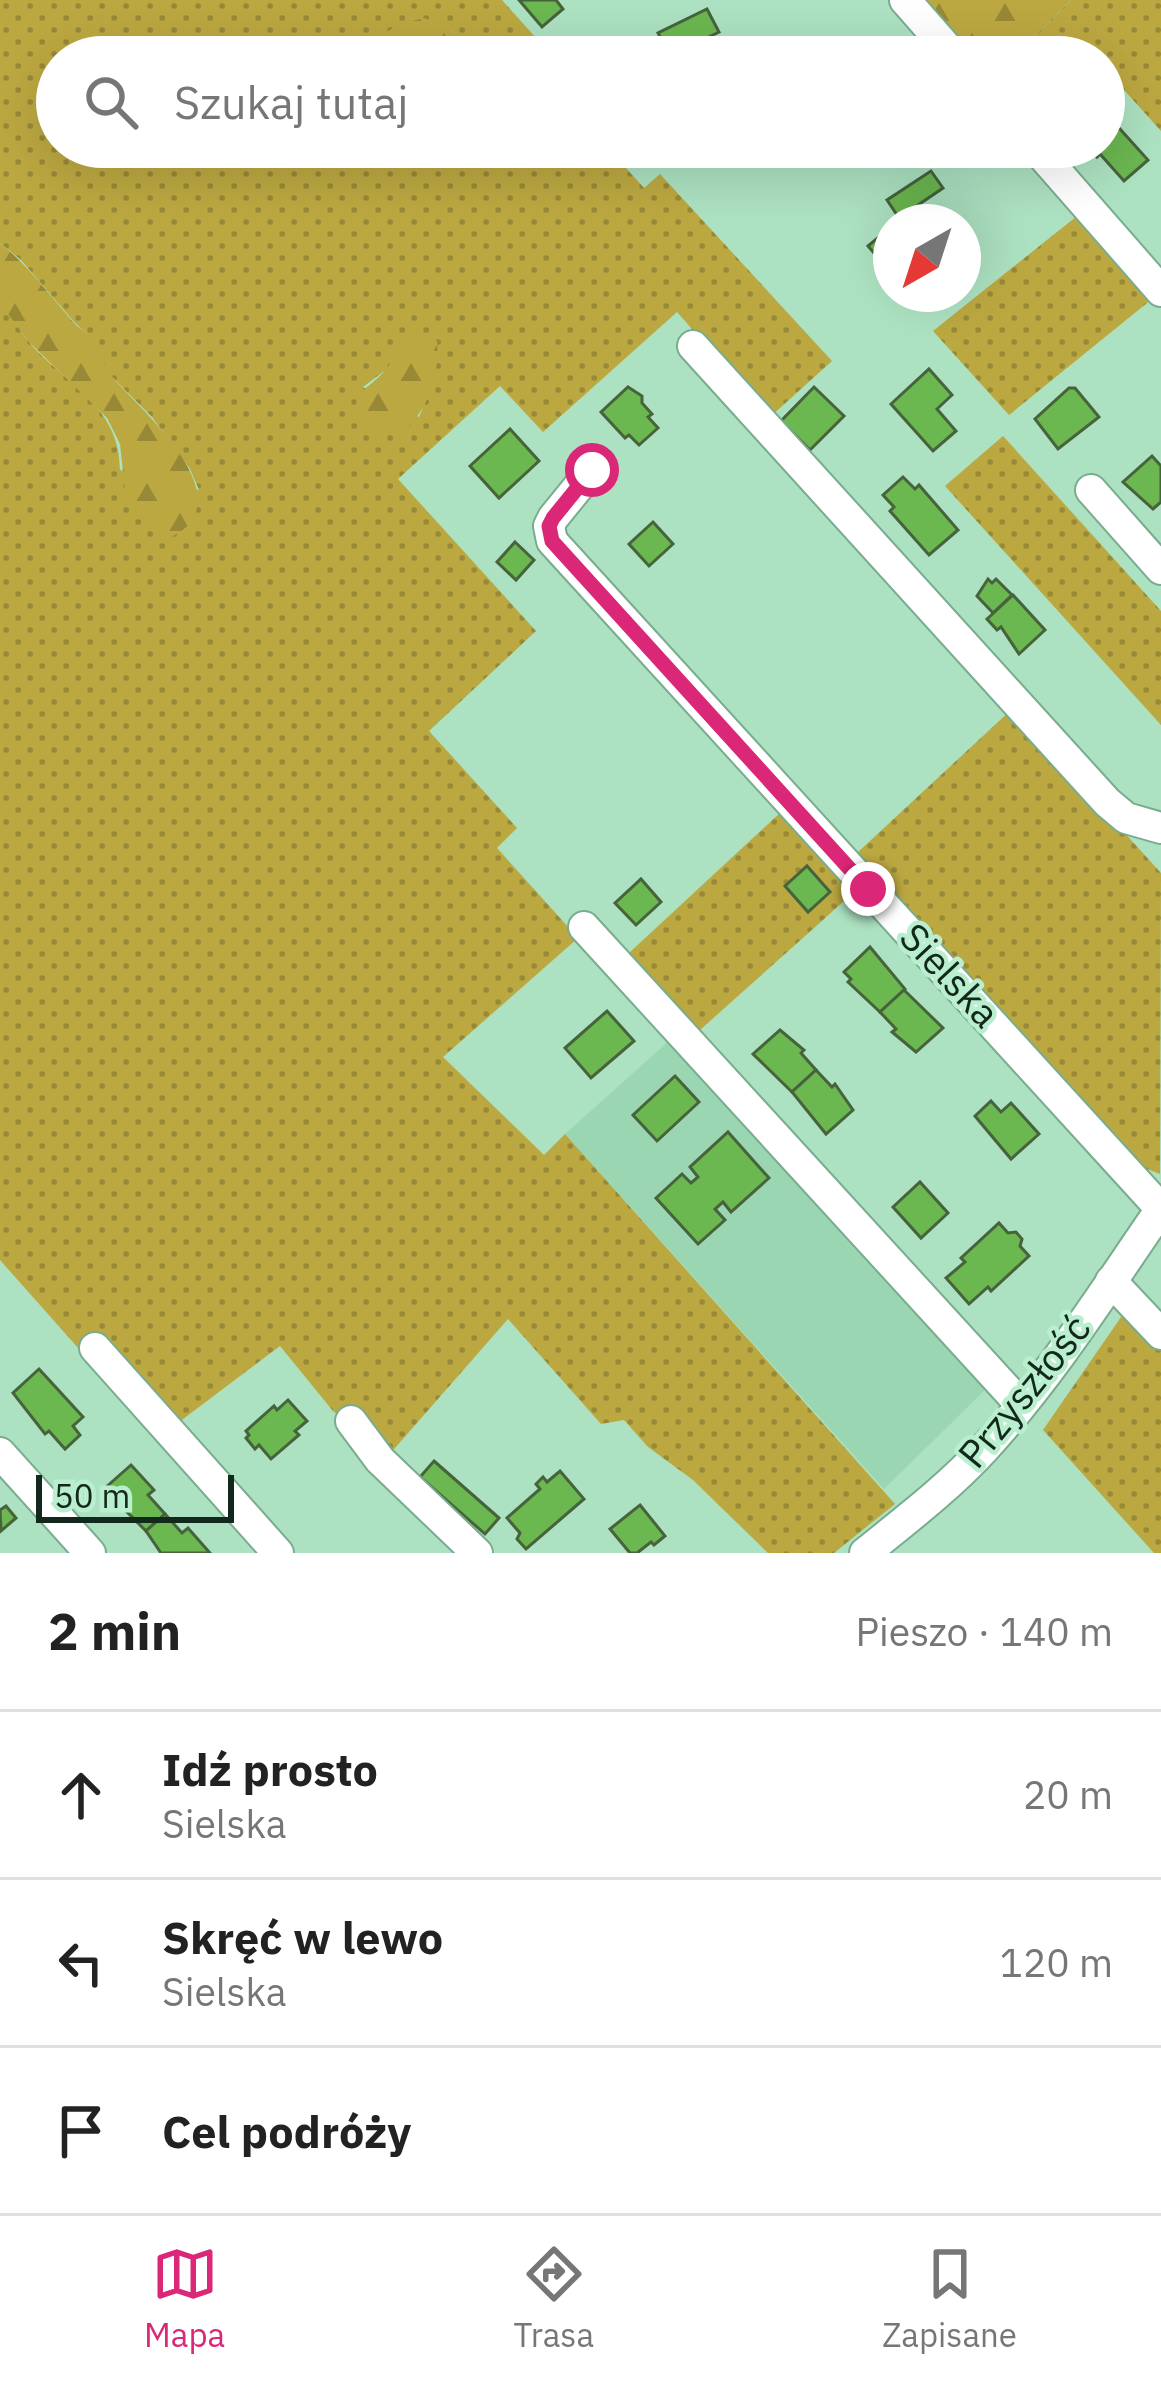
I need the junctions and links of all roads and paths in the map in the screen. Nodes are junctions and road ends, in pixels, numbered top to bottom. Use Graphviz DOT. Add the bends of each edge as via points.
graph roads {
  1 [pos="904,0"];
  2 [pos="937,36"];
  3 [pos="1053,168"];
  4 [pos="1161,291"];
  5 [pos="693,346"];
  6 [pos="592,470"];
  7 [pos="1090,490"];
  8 [pos="1161,568"];
  9 [pos="1161,829"];
  10 [pos="584,927"];
  11 [pos="1161,1209"];
  12 [pos="1111,1281"];
  13 [pos="1161,1334"];
  14 [pos="95,1348"];
  15 [pos="1021,1405"];
  16 [pos="351,1421"];
  17 [pos="0,1453"];
  18 [pos="90,1553"];
  19 [pos="278,1553"];
  20 [pos="477,1553"];
  21 [pos="865,1553"];
  1 -- 2 [label="street"];
  3 -- 4 [label="street"];
  5 -- 9 [label="street" via="1107,802"];
  6 -- 11 [label="street, Sielska" via="553,518 552,541"];
  7 -- 8 [label="street"];
  10 -- 15 [label="street"];
  11 -- 12 [label="street, Przyszłość"];
  12 -- 13 [label="street"];
  12 -- 15 [label="street, Przyszłość"];
  14 -- 19 [label="street"];
  15 -- 21 [label="street, Przyszłość" via="934,1498"];
  16 -- 20 [label="street"];
  17 -- 18 [label="street"];
}
